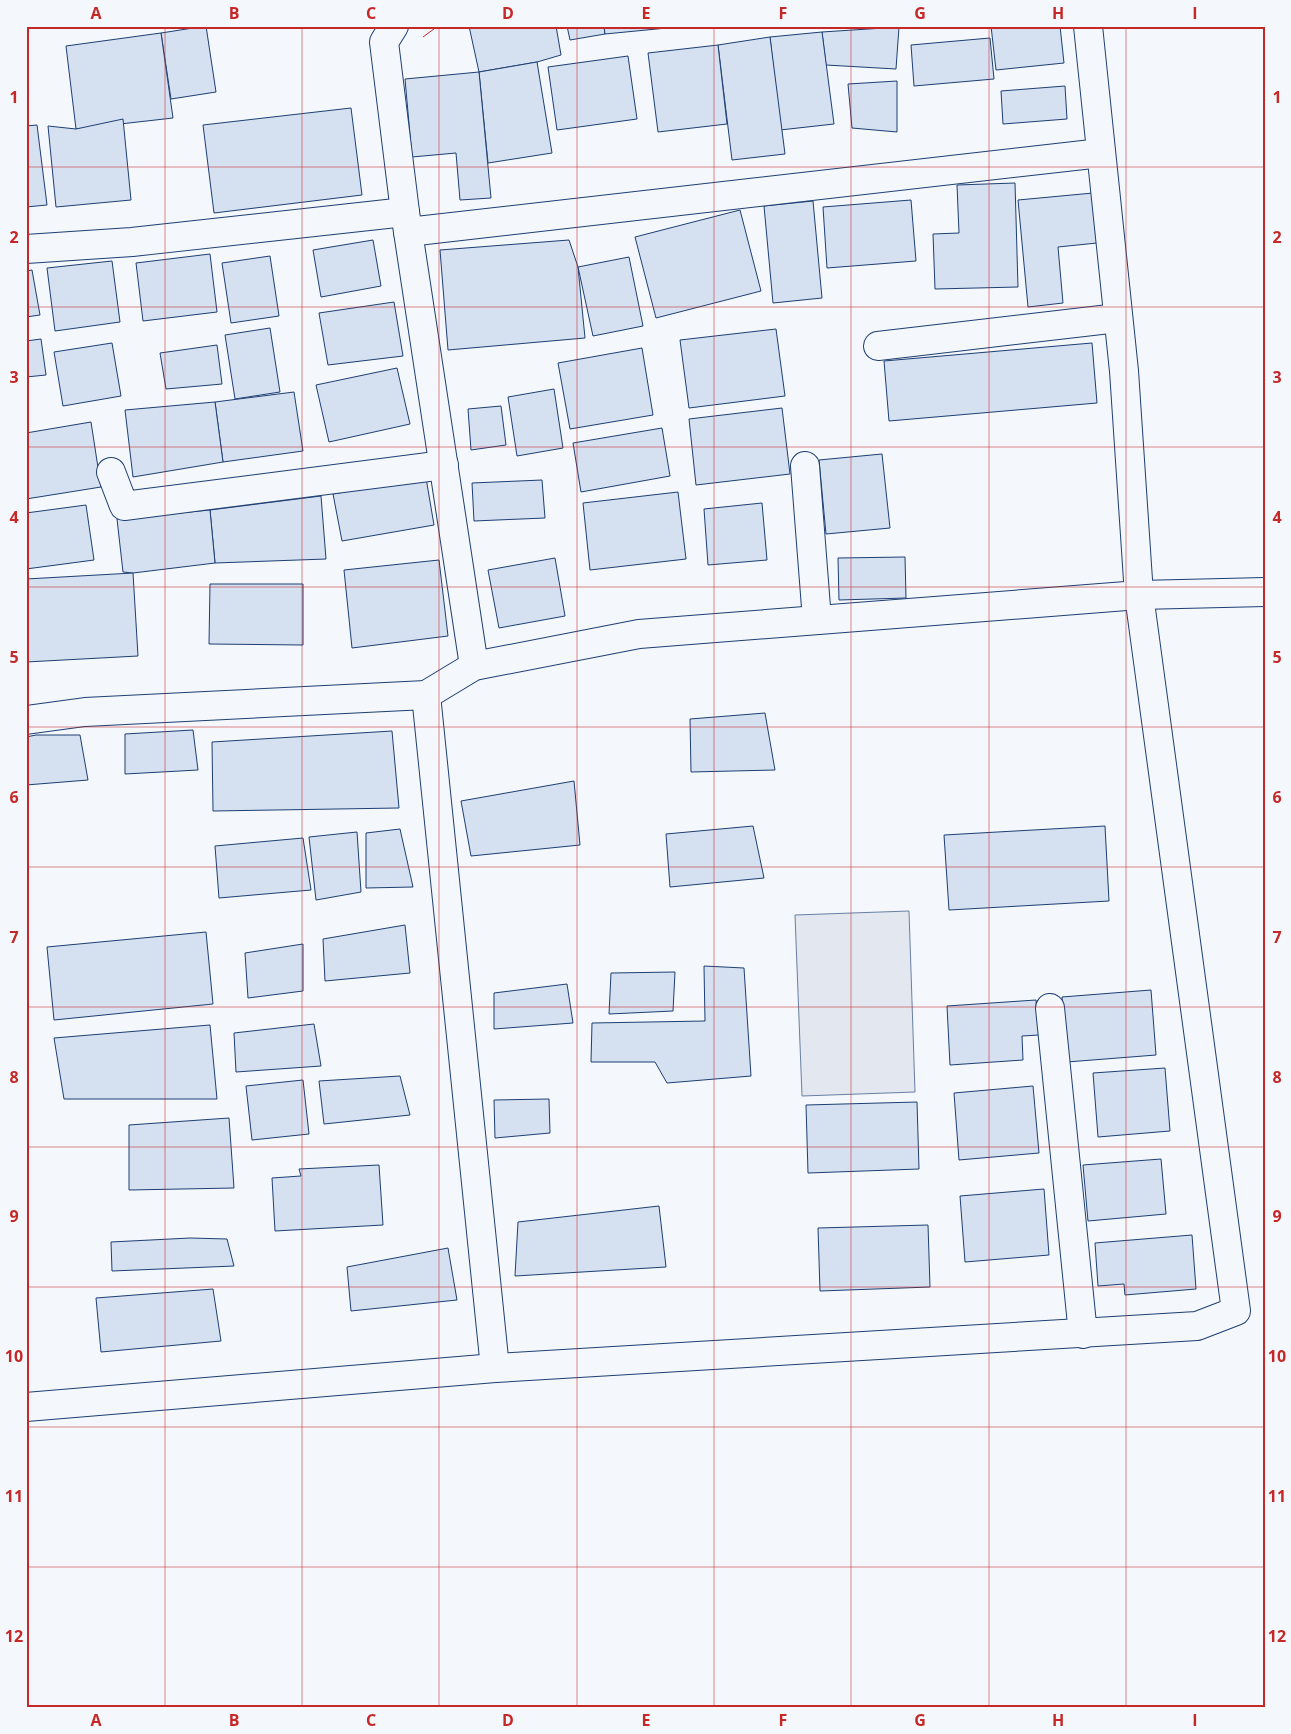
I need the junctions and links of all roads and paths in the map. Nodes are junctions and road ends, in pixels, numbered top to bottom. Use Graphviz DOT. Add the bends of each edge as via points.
graph roads {
  1 [pos="394,26"];
  2 [pos="1088,26"];
  3 [pos="1101,153"];
  4 [pos="407,222"];
  5 [pos="26,249"];
  6 [pos="1118,318"];
  7 [pos="878,346"];
  8 [pos="444,465"];
  9 [pos="804,466"];
  10 [pos="111,472"];
  11 [pos="1265,592"];
  12 [pos="1139,595"];
  13 [pos="817,620"];
  14 [pos="474,666"];
  15 [pos="426,695"];
  16 [pos="26,720"];
  17 [pos="1050,1008"];
  18 [pos="1083,1334"];
  19 [pos="495,1368"];
  20 [pos="26,1407"];
  1 -- 4 [label="street" via="384,42"];
  2 -- 3 [label="street"];
  3 -- 4 [label="street"];
  3 -- 6 [label="street"];
  4 -- 5 [label="street"];
  4 -- 8 [label="street"];
  6 -- 7 [label="street"];
  6 -- 12 [label="street"];
  8 -- 10 [label="street" via="124,506"];
  8 -- 14 [label="street"];
  9 -- 13 [label="street"];
  11 -- 12 [label="street"];
  12 -- 13 [label="street"];
  12 -- 18 [label="street" via="1236,1311 1197,1326"];
  13 -- 14 [label="street" via="639,634"];
  14 -- 15 [label="street"];
  15 -- 16 [label="street" via="85,712"];
  15 -- 19 [label="street"];
  17 -- 18 [label="street"];
  18 -- 19 [label="street"];
  19 -- 20 [label="street"];
}
